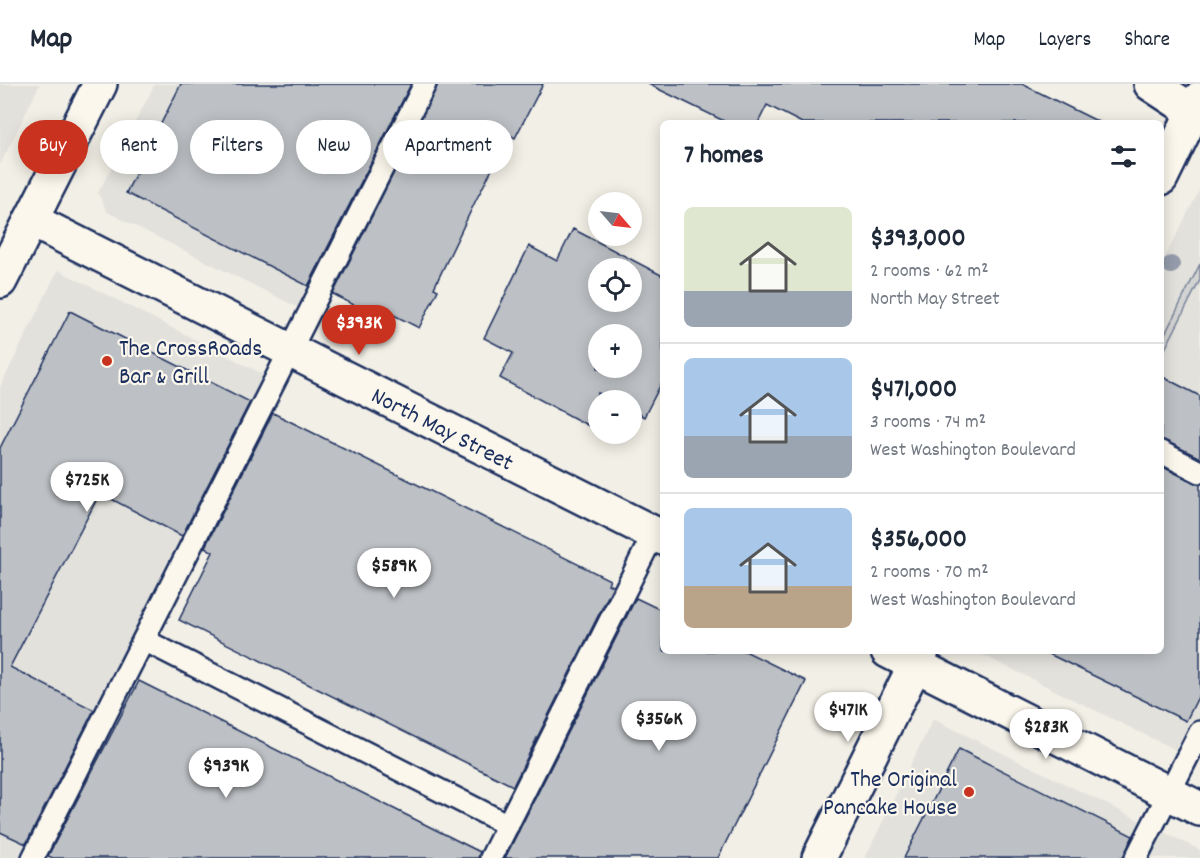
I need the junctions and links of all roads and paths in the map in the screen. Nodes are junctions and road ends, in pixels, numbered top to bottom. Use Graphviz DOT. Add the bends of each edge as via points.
graph roads {
  1 [pos="100,84"];
  2 [pos="425,84"];
  3 [pos="1151,84"];
  4 [pos="1198,108"];
  5 [pos="1164,172"];
  6 [pos="31,220"];
  7 [pos="0,281"];
  8 [pos="290,351"];
  9 [pos="1164,454"];
  10 [pos="1200,472"];
  11 [pos="658,536"];
  12 [pos="144,640"];
  13 [pos="908,655"];
  14 [pos="1200,732"];
  15 [pos="1168,793"];
  16 [pos="1200,809"];
  17 [pos="508,825"];
  18 [pos="33,858"];
  19 [pos="491,858"];
  20 [pos="819,858"];
  21 [pos="1136,858"];
  1 -- 6 [label="street"];
  2 -- 8 [label="lane"];
  3 -- 4 [label="street"];
  4 -- 5 [label="street"];
  6 -- 7 [label="street"];
  6 -- 8 [label="street, North May Street"];
  8 -- 11 [label="street, North May Street"];
  8 -- 12 [label="lane"];
  9 -- 10 [label="lane"];
  11 -- 17 [label="lane"];
  12 -- 17 [label="lane"];
  12 -- 18 [label="lane"];
  13 -- 15 [label="street"];
  13 -- 20 [label="street"];
  14 -- 15 [label="lane"];
  15 -- 16 [label="street"];
  15 -- 21 [label="lane"];
  17 -- 19 [label="lane"];
}
